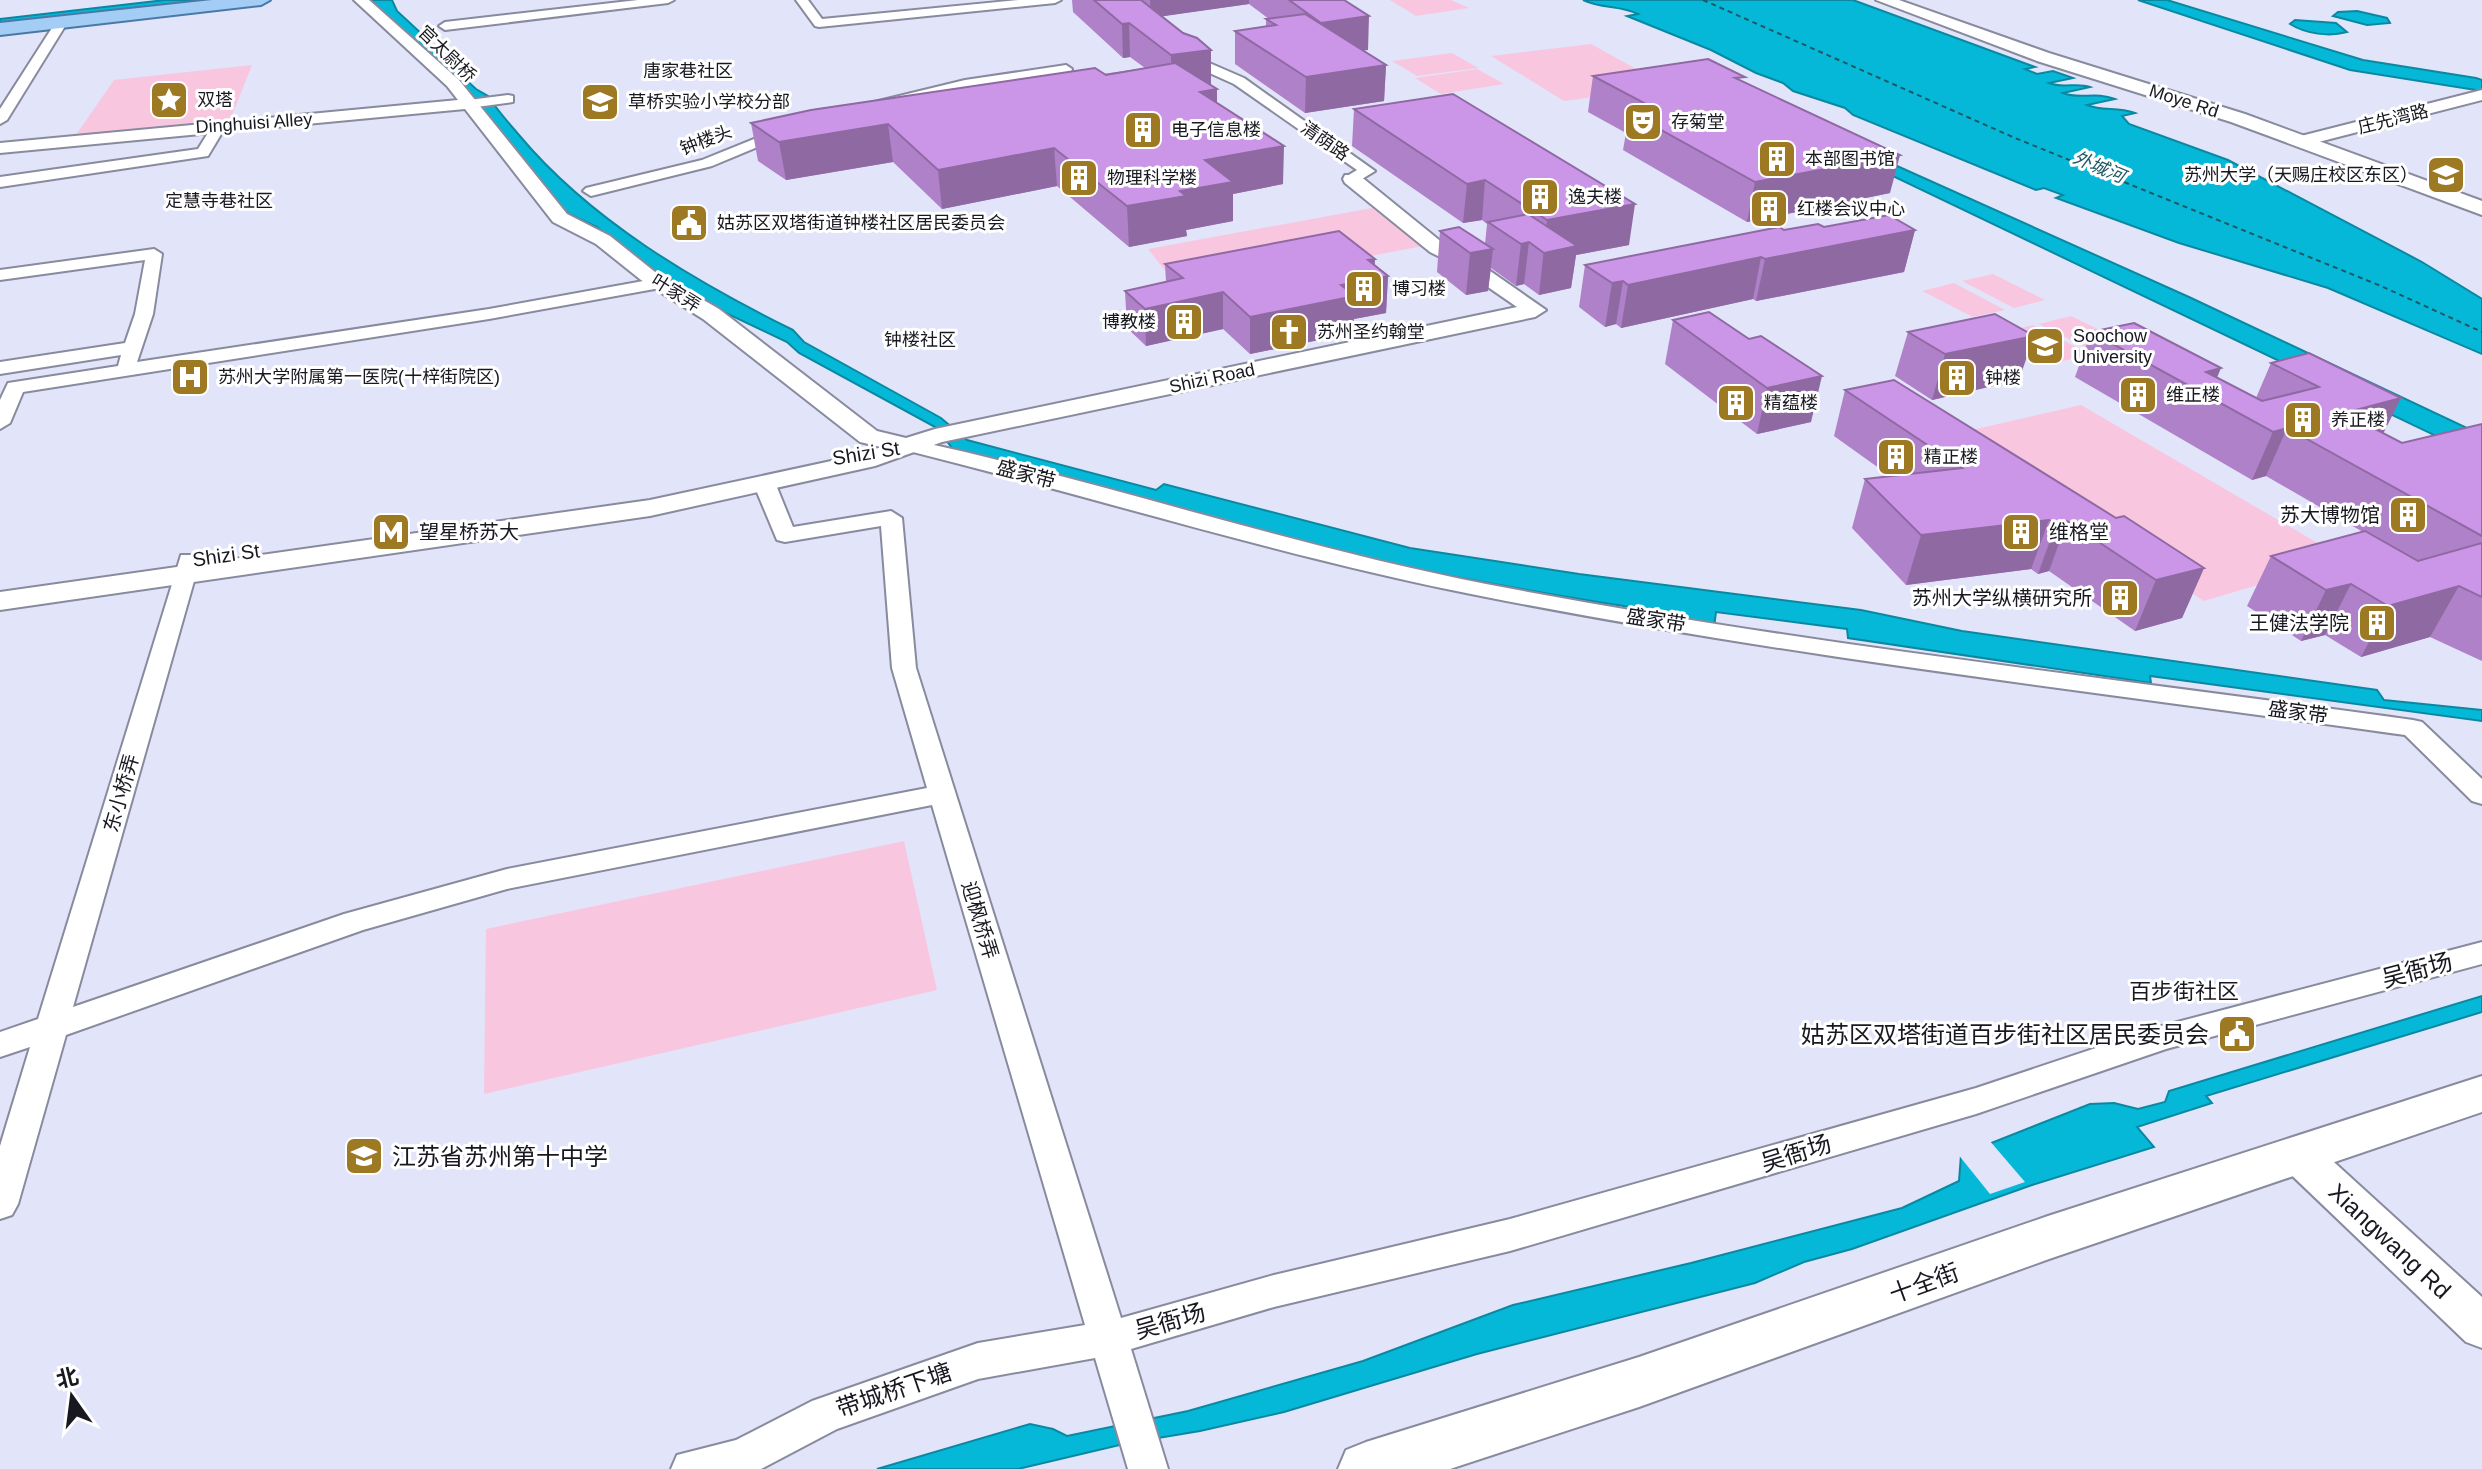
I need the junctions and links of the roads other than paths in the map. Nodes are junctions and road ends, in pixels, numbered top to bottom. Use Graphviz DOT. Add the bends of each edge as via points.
graph roads {
  1 [pos="123,0"];
  2 [pos="261,0"];
  3 [pos="361,0"];
  4 [pos="668,0"];
  5 [pos="802,0"];
  6 [pos="1055,0"];
  7 [pos="1884,0"];
  8 [pos="0,14"];
  9 [pos="61,23"];
  10 [pos="445,26"];
  11 [pos="0,29"];
  12 [pos="1166,43"];
  13 [pos="1066,69"];
  14 [pos="2482,95"];
  15 [pos="501,100"];
  16 [pos="472,104"];
  17 [pos="856,109"];
  18 [pos="0,120"];
  19 [pos="799,125"];
  20 [pos="219,126"];
  21 [pos="2303,141"];
  22 [pos="0,148"];
  23 [pos="1352,179"];
  24 [pos="0,182"];
  25 [pos="591,191"];
  26 [pos="2482,208"];
  27 [pos="0,275"];
  28 [pos="660,283"];
  29 [pos="134,347"];
  30 [pos="0,368"];
  31 [pos="125,372"];
  32 [pos="0,423"];
  33 [pos="924,441"];
  34 [pos="765,485"];
  35 [pos="188,567"];
  36 [pos="0,588"];
  37 [pos="0,601"];
  38 [pos="942,794"];
  39 [pos="2482,795"];
  40 [pos="2482,953"];
  41 [pos="52,1025"];
  42 [pos="0,1045"];
  43 [pos="2482,1094"];
  44 [pos="2298,1155"];
  45 [pos="0,1204"];
  46 [pos="2482,1327"];
  47 [pos="1106,1339"];
  48 [pos="1141,1445"];
  49 [pos="691,1469"];
  50 [pos="1366,1469"];
  1 -- 8 [label="main road"];
  2 -- 9 [label="main road"];
  3 -- 16 [label="street, 官太尉桥"];
  4 -- 10 [label="street"];
  5 -- 6 [label="street" via="819,23"];
  7 -- 21 [label="main road, Moye Rd"];
  9 -- 11 [label="main road"];
  9 -- 18 [label="street"];
  12 -- 23 [label="street, 清荫路" via="1191,62 1239,81 1368,171"];
  13 -- 17 [label="street" via="965,84"];
  14 -- 21 [label="street, 庄先湾路"];
  15 -- 16 [label="street, Dinghuisi Alley"];
  16 -- 20 [label="street, Dinghuisi Alley"];
  16 -- 28 [label="street, 叶家弄" via="560,218 603,240"];
  19 -- 25 [label="street, 钟楼头" via="707,163"];
  20 -- 22 [label="street, Dinghuisi Alley"];
  20 -- 24 [label="street" via="203,153"];
  21 -- 26 [label="main road, Moye Rd"];
  23 -- 33 [label="street, 清荫路" via="1437,248 1535,310"];
  27 -- 29 [label="street" via="154,254"];
  28 -- 31 [label="street"];
  28 -- 33 [label="street, 叶家弄" via="711,314 869,437"];
  29 -- 30 [label="street"];
  29 -- 31 [label="street"];
  31 -- 32 [label="street" via="15,387"];
  33 -- 34 [label="street, Shizi St"];
  33 -- 35 [label="street, Shizi St" via="606,504"];
  33 -- 39 [label="street, 盛家带" via="1381,569 1488,591 1736,634 2413,728"];
  34 -- 35 [label="street, Shizi St" via="584,519"];
  34 -- 38 [label="street, 迎枫桥弄" via="785,535 891,518 904,668"];
  35 -- 36 [label="street, Shizi St"];
  35 -- 37 [label="street, Shizi St"];
  35 -- 41 [label="street, 东小桥弄"];
  38 -- 41 [label="street" via="507,879 354,922"];
  38 -- 47 [label="street, 迎枫桥弄"];
  40 -- 47 [label="street, 吴衙场" via="2162,1038 1976,1101 1660,1194"];
  41 -- 42 [label="street"];
  41 -- 45 [label="street, 东小桥弄"];
  43 -- 44 [label="main road, 十全街"];
  44 -- 46 [label="street, Xiangwang Rd"];
  44 -- 50 [label="main road, 十全街" via="1626,1387"];
  47 -- 48 [label="street, 迎枫桥弄"];
  47 -- 49 [label="street, 带城桥下塘" via="978,1361 826,1414 741,1458"];
}
